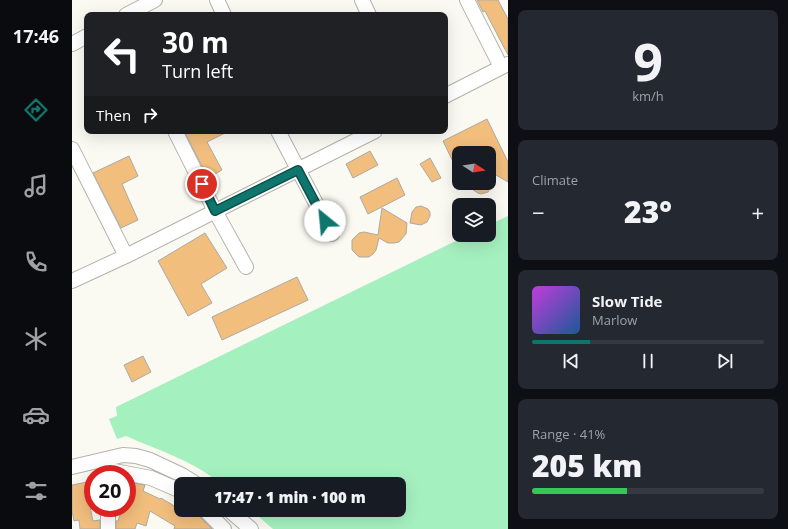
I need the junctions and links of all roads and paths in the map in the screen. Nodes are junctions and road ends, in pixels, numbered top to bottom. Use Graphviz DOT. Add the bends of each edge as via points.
graph roads {
  1 [pos="155,0"];
  2 [pos="217,0"];
  3 [pos="362,0"];
  4 [pos="467,0"];
  5 [pos="132,12"];
  6 [pos="223,12"];
  7 [pos="368,12"];
  8 [pos="84,38"];
  9 [pos="72,44"];
  10 [pos="504,66"];
  11 [pos="448,94"];
  12 [pos="176,134"];
  13 [pos="280,134"];
  14 [pos="369,134"];
  15 [pos="72,149"];
  16 [pos="298,170"];
  17 [pos="215,211"];
  18 [pos="332,234"];
  19 [pos="126,256"];
  20 [pos="246,267"];
  21 [pos="72,282"];
  22 [pos="72,467"];
  23 [pos="136,474"];
  24 [pos="185,477"];
  25 [pos="174,488"];
  26 [pos="108,517"];
  27 [pos="212,517"];
  28 [pos="237,517"];
  29 [pos="108,529"];
  30 [pos="224,529"];
  31 [pos="251,529"];
  1 -- 5 [label="street"];
  2 -- 6 [label="street"];
  3 -- 7 [label="street"];
  4 -- 10 [label="street"];
  8 -- 9 [label="street"];
  10 -- 11 [label="street"];
  12 -- 17 [label="street"];
  13 -- 16 [label="street"];
  14 -- 16 [label="street"];
  15 -- 19 [label="street"];
  16 -- 17 [label="street"];
  16 -- 18 [label="street"];
  17 -- 19 [label="street"];
  17 -- 20 [label="street"];
  19 -- 21 [label="street"];
  22 -- 24 [label="street" via="123,455 136,456"];
  23 -- 25 [label="street"];
  26 -- 29 [label="street"];
  27 -- 30 [label="street"];
  28 -- 31 [label="street"];
}
